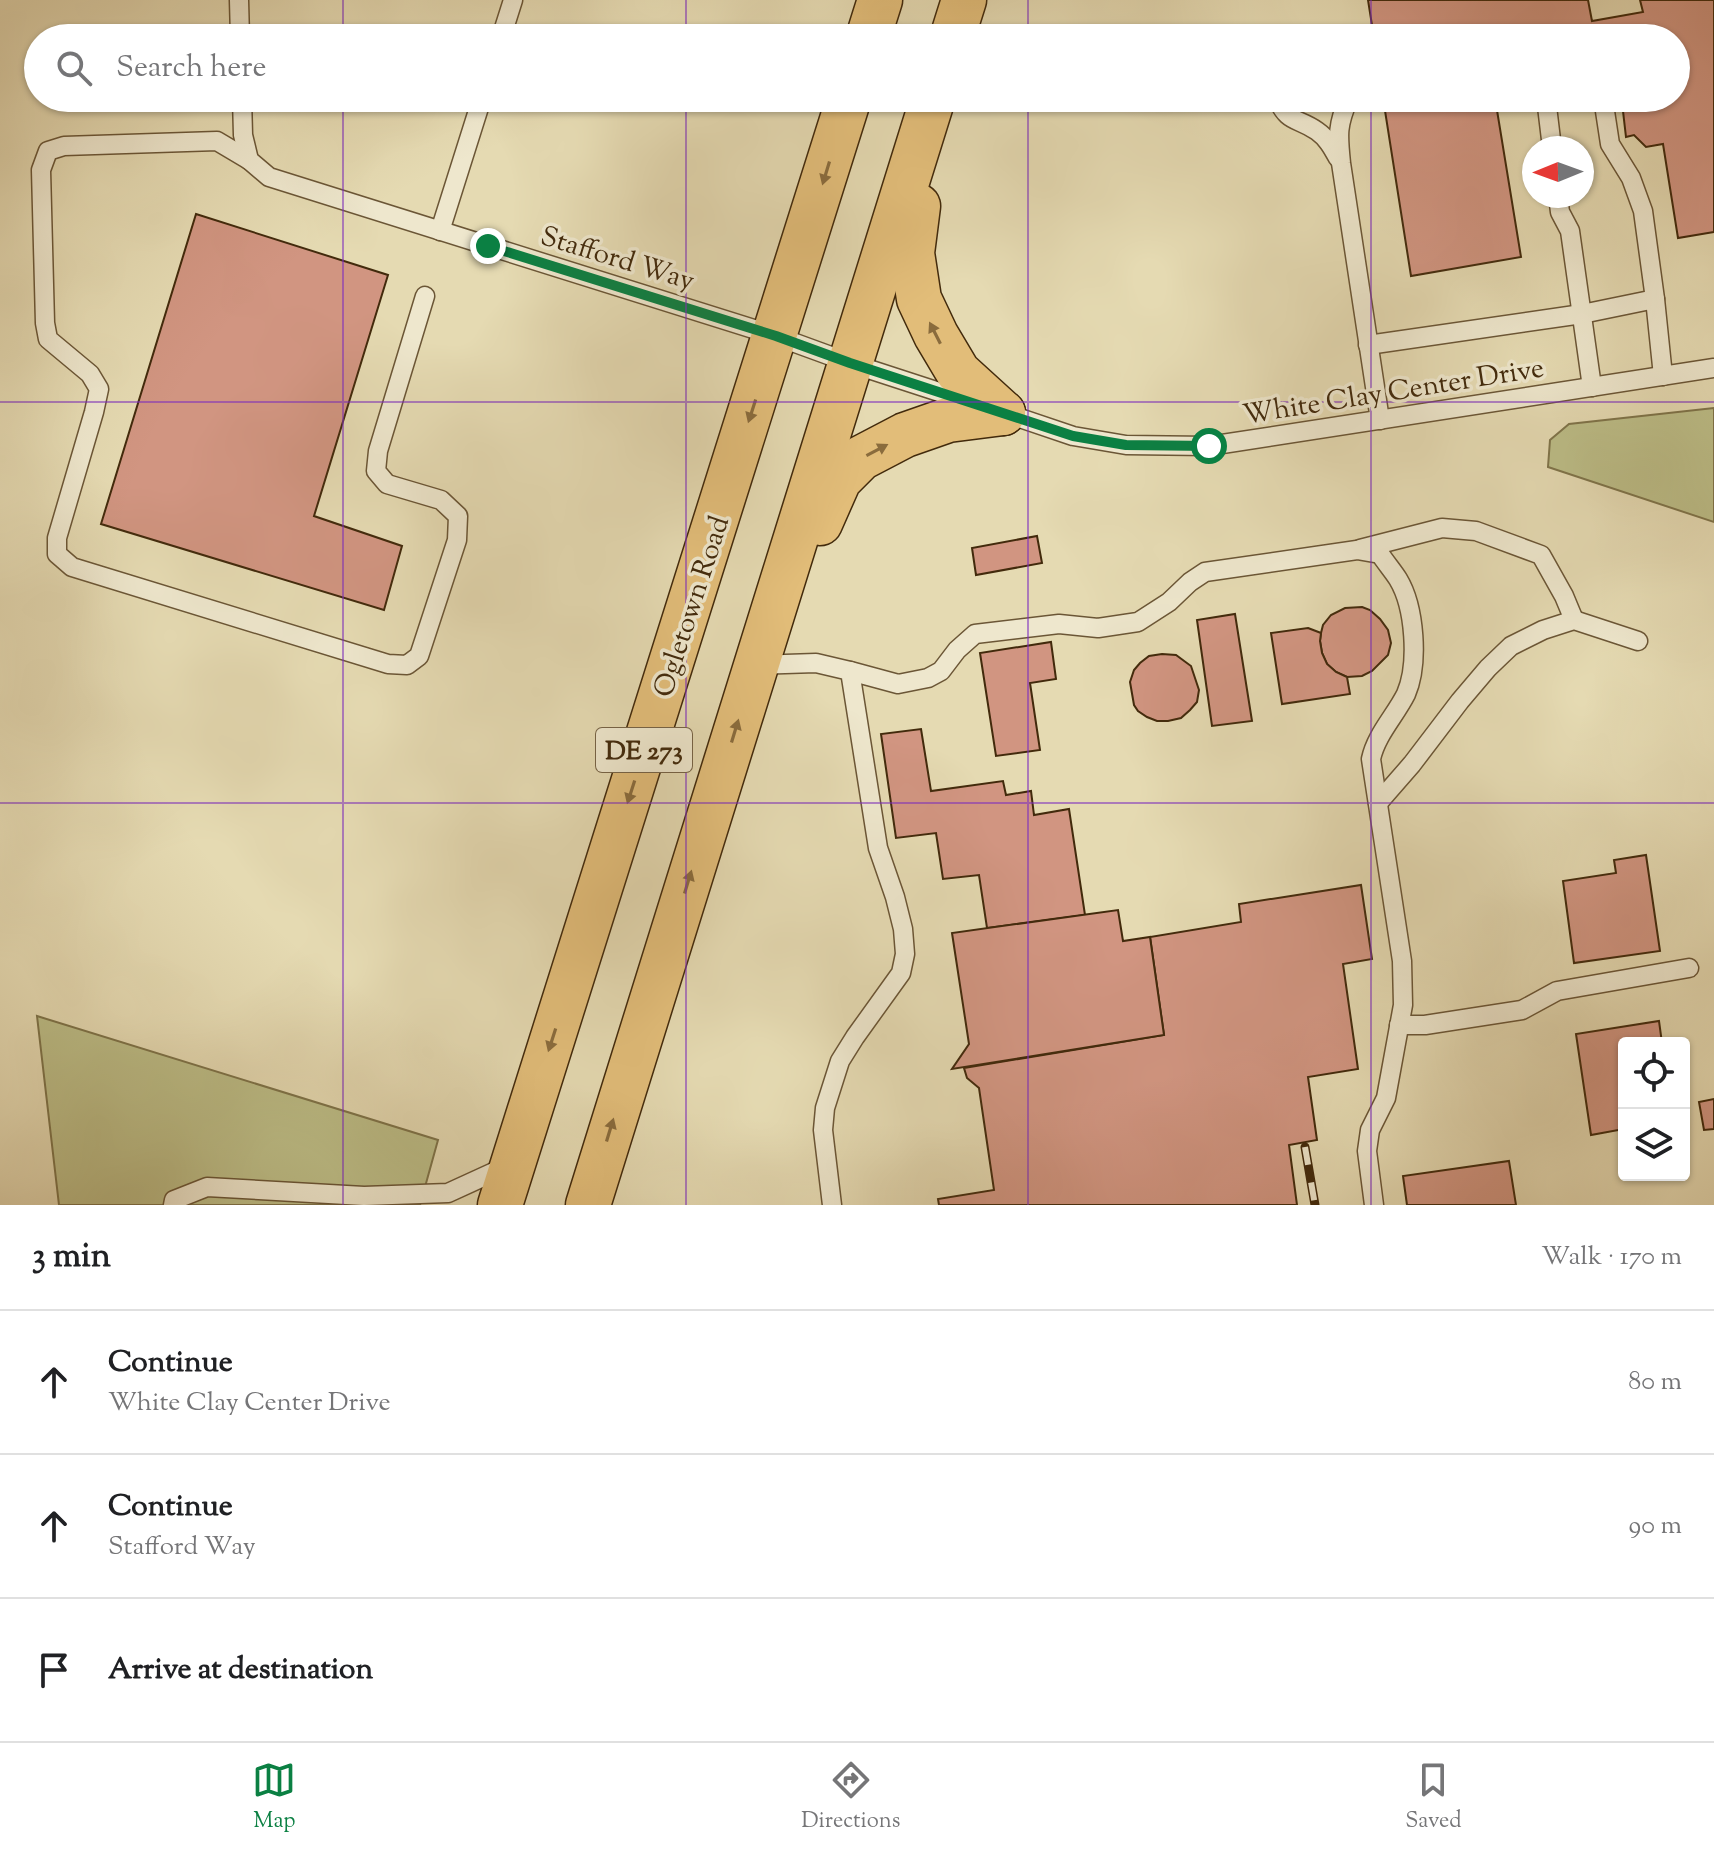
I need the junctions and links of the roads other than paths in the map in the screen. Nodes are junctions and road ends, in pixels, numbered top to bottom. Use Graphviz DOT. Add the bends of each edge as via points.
graph roads {
  1 [pos="239,0"];
  2 [pos="513,0"];
  3 [pos="880,0"];
  4 [pos="964,0"];
  5 [pos="240,24"];
  6 [pos="505,24"];
  7 [pos="872,24"];
  8 [pos="956,24"];
  9 [pos="242,112"];
  10 [pos="478,112"];
  11 [pos="845,112"];
  12 [pos="929,112"];
  13 [pos="1283,112"];
  14 [pos="1343,112"];
  15 [pos="1548,112"];
  16 [pos="1605,112"];
  17 [pos="1551,136"];
  18 [pos="249,160"];
  19 [pos="1341,163"];
  20 [pos="1560,208"];
  21 [pos="440,231"];
  22 [pos="425,296"];
  23 [pos="1655,299"];
  24 [pos="1582,314"];
  25 [pos="776,336"];
  26 [pos="1368,345"];
  27 [pos="850,363"];
  28 [pos="1714,368"];
  29 [pos="1663,376"];
  30 [pos="1592,387"];
  31 [pos="1003,413"];
  32 [pos="1380,420"];
  33 [pos="1357,550"];
  34 [pos="783,578"];
  35 [pos="1574,620"];
  36 [pos="1638,641"];
  37 [pos="756,665"];
  38 [pos="850,671"];
  39 [pos="1378,803"];
  40 [pos="1689,968"];
  41 [pos="1399,1025"];
  42 [pos="513,1163"];
  43 [pos="363,1200"];
  44 [pos="173,1205"];
  45 [pos="382,1205"];
  46 [pos="502,1205"];
  47 [pos="588,1205"];
  48 [pos="832,1205"];
  49 [pos="1374,1205"];
  1 -- 5 [label="lane"];
  2 -- 6 [label="lane"];
  3 -- 7 [label="main road"];
  4 -- 8 [label="main road"];
  9 -- 18 [label="lane"];
  10 -- 21 [label="lane"];
  11 -- 25 [label="main road, Ogletown Road / DE 273, one-way"];
  12 -- 27 [label="main road, DE 273"];
  31 -- 12 [label="main road, one-way" via="958,372 919,299 912,253"];
  13 -- 19 [label="lane" via="1327,139"];
  14 -- 19 [label="lane" via="1338,131"];
  15 -- 17 [label="lane"];
  16 -- 23 [label="lane" via="1610,144 1643,211"];
  18 -- 21 [label="lane, Stafford Way" via="269,177"];
  18 -- 22 [label="lane, Stafford Way" via="217,141 64,146 48,151 41,170 48,339 90,374 99,389 57,538 57,554 72,567 388,664 407,665 419,656 457,540 458,516 441,500 387,484 376,471"];
  19 -- 26 [label="lane"];
  20 -- 24 [label="lane" via="1570,231"];
  21 -- 25 [label="lane, Stafford Way"];
  23 -- 24 [label="lane"];
  23 -- 29 [label="lane"];
  24 -- 26 [label="lane"];
  24 -- 30 [label="lane"];
  25 -- 27 [label="lane, Stafford Way"];
  25 -- 42 [label="main road, Ogletown Road / DE 273, one-way"];
  26 -- 32 [label="lane"];
  27 -- 31 [label="lane, White Clay Center Drive"];
  27 -- 34 [label="main road, DE 273"];
  28 -- 29 [label="lane, White Clay Center Drive"];
  29 -- 30 [label="lane, White Clay Center Drive"];
  30 -- 32 [label="lane, White Clay Center Drive"];
  31 -- 32 [label="lane, White Clay Center Drive" via="1073,436 1153,446 1209,446"];
  34 -- 31 [label="main road, one-way" via="815,533 839,480 861,458 948,420"];
  33 -- 35 [label="lane" via="1442,528 1476,531 1541,555"];
  33 -- 38 [label="lane" via="1205,572 1138,622 975,634 928,678 898,684"];
  33 -- 39 [label="lane" via="1380,554 1400,582 1413,621 1408,690 1374,743 1371,759"];
  34 -- 37 [label="main road, DE 273"];
  35 -- 36 [label="lane"];
  35 -- 39 [label="lane" via="1511,646"];
  37 -- 38 [label="lane" via="816,663"];
  47 -- 37 [label="main road, DE 273, one-way"];
  38 -- 48 [label="lane" via="878,848 895,897 905,954 901,973 840,1061 825,1108"];
  39 -- 41 [label="lane" via="1402,961"];
  40 -- 41 [label="lane" via="1557,991 1522,1010"];
  41 -- 49 [label="lane" via="1386,1098 1370,1130 1367,1151"];
  42 -- 43 [label="lane" via="448,1193"];
  42 -- 46 [label="main road, Ogletown Road"];
  43 -- 44 [label="lane" via="207,1187"];
  43 -- 45 [label="lane"];
}
